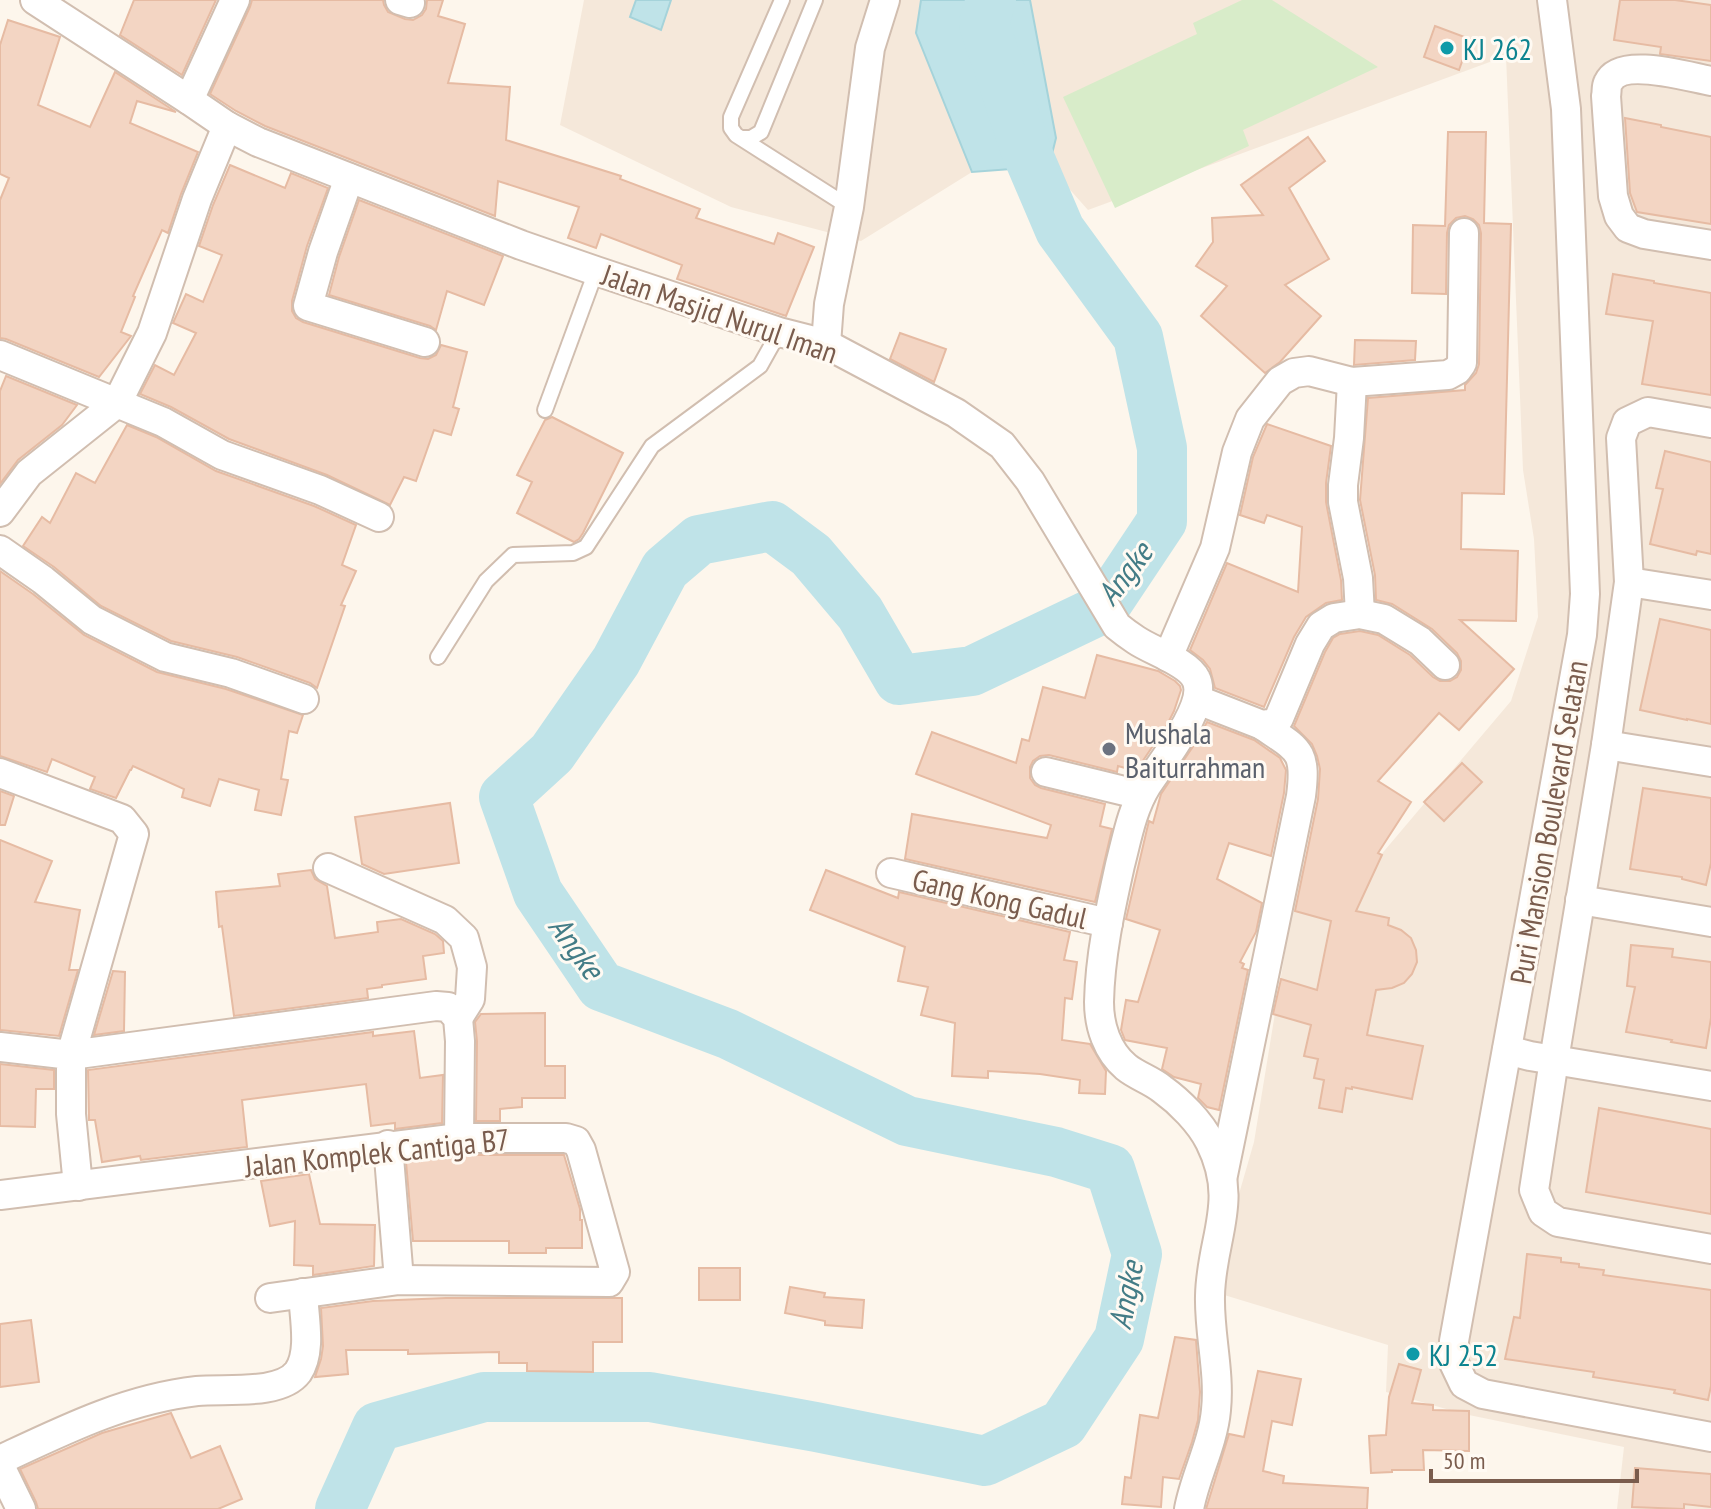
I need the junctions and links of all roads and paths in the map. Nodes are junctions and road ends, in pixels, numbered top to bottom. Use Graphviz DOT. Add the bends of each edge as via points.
graph roads {
  1 [pos="35,0"];
  2 [pos="235,0"];
  3 [pos="782,0"];
  4 [pos="815,0"];
  5 [pos="885,0"];
  6 [pos="1552,0"];
  7 [pos="1711,81"];
  8 [pos="189,100"];
  9 [pos="227,126"];
  10 [pos="742,138"];
  11 [pos="349,178"];
  12 [pos="849,207"];
  13 [pos="1464,233"];
  14 [pos="1711,245"];
  15 [pos="596,271"];
  16 [pos="779,332"];
  17 [pos="425,342"];
  18 [pos="826,344"];
  19 [pos="0,355"];
  20 [pos="1352,382"];
  21 [pos="117,403"];
  22 [pos="545,410"];
  23 [pos="1711,423"];
  24 [pos="0,512"];
  25 [pos="379,517"];
  26 [pos="0,550"];
  27 [pos="1629,582"];
  28 [pos="1711,595"];
  29 [pos="1360,614"];
  30 [pos="438,657"];
  31 [pos="1168,657"];
  32 [pos="1445,665"];
  33 [pos="304,699"];
  34 [pos="1198,700"];
  35 [pos="1262,725"];
  36 [pos="1606,745"];
  37 [pos="1711,762"];
  38 [pos="1046,772"];
  39 [pos="0,773"];
  40 [pos="1141,795"];
  41 [pos="328,868"];
  42 [pos="891,873"];
  43 [pos="1580,900"];
  44 [pos="1711,922"];
  45 [pos="1108,923"];
  46 [pos="458,1018"];
  47 [pos="0,1047"];
  48 [pos="71,1055"];
  49 [pos="1530,1055"];
  50 [pos="1711,1086"];
  51 [pos="459,1138"];
  52 [pos="388,1145"];
  53 [pos="1223,1175"];
  54 [pos="78,1186"];
  55 [pos="0,1195"];
  56 [pos="1711,1249"];
  57 [pos="399,1280"];
  58 [pos="303,1293"];
  59 [pos="270,1298"];
  60 [pos="1711,1437"];
  61 [pos="0,1460"];
  62 [pos="0,1466"];
  63 [pos="21,1509"];
  64 [pos="1189,1509"];
  1 -- 8 [label="street, Jalan Masjid Nurul Iman"];
  2 -- 8 [label="street"];
  3 -- 10 [label="lane" via="731,117 731,128"];
  4 -- 10 [label="lane" via="761,132"];
  5 -- 12 [label="street" via="870,48"];
  6 -- 49 [label="street, Puri Mansion Boulevard Selatan" via="1566,109 1585,594"];
  7 -- 14 [label="street" via="1637,68 1620,71 1609,81 1606,96 1619,216 1628,228 1644,234"];
  8 -- 9 [label="street, Jalan Masjid Nurul Iman"];
  9 -- 11 [label="street, Jalan Masjid Nurul Iman"];
  9 -- 21 [label="street" via="152,333"];
  10 -- 12 [label="lane"];
  11 -- 15 [label="street, Jalan Masjid Nurul Iman"];
  11 -- 17 [label="street" via="308,306"];
  12 -- 18 [label="street"];
  13 -- 20 [label="street" via="1462,363 1457,370"];
  15 -- 16 [label="street, Jalan Masjid Nurul Iman"];
  15 -- 22 [label="lane"];
  16 -- 18 [label="street, Jalan Masjid Nurul Iman"];
  16 -- 30 [label="lane" via="760,366 652,446 586,547 573,553 513,555 486,581"];
  18 -- 31 [label="street, Jalan Masjid Nurul Iman" via="956,413 1002,445 1030,481 1117,626"];
  19 -- 21 [label="street"];
  20 -- 29 [label="street" via="1343,502"];
  20 -- 31 [label="street" via="1309,371 1294,373 1280,381 1250,419 1215,548"];
  21 -- 24 [label="street" via="29,473"];
  21 -- 25 [label="street" via="222,455"];
  23 -- 27 [label="street" via="1648,412 1627,422 1621,438"];
  26 -- 33 [label="street" via="92,620 165,657"];
  27 -- 28 [label="street"];
  27 -- 36 [label="street"];
  29 -- 32 [label="street" via="1384,619 1420,641"];
  29 -- 35 [label="street" via="1321,626 1279,718"];
  31 -- 34 [label="street" via="1195,676"];
  34 -- 35 [label="street"];
  34 -- 40 [label="street"];
  35 -- 53 [label="street" via="1292,746 1304,772"];
  36 -- 37 [label="street"];
  36 -- 43 [label="street"];
  38 -- 40 [label="street"];
  39 -- 48 [label="street" via="122,819 134,834"];
  40 -- 45 [label="street"];
  41 -- 46 [label="street" via="445,920 464,938 472,967 470,999"];
  42 -- 45 [label="street, Gang Kong Gadul"];
  43 -- 44 [label="street"];
  43 -- 49 [label="street"];
  45 -- 53 [label="street" via="1101,967 1102,1030 1125,1066 1184,1108 1210,1140"];
  46 -- 48 [label="street" via="448,1007 436,1006"];
  46 -- 51 [label="street"];
  47 -- 48 [label="street"];
  48 -- 54 [label="street"];
  49 -- 50 [label="street"];
  49 -- 56 [label="street" via="1534,1190 1543,1212 1558,1222"];
  49 -- 60 [label="street, Puri Mansion Boulevard Selatan" via="1454,1341 1454,1363 1464,1384 1483,1394"];
  51 -- 52 [label="street, Jalan Komplek Cantiga B7"];
  51 -- 57 [label="street, Jalan Komplek Cantiga B7" via="576,1141 615,1272 609,1282"];
  52 -- 54 [label="street, Jalan Komplek Cantiga B7"];
  52 -- 57 [label="street"];
  53 -- 64 [label="street" via="1225,1205 1210,1294 1216,1413"];
  54 -- 55 [label="street, Jalan Komplek Cantiga B7"];
  57 -- 58 [label="street"];
  58 -- 59 [label="street"];
  58 -- 61 [label="street" via="303,1361 286,1383 133,1403"];
  62 -- 63 [label="street"];
}
